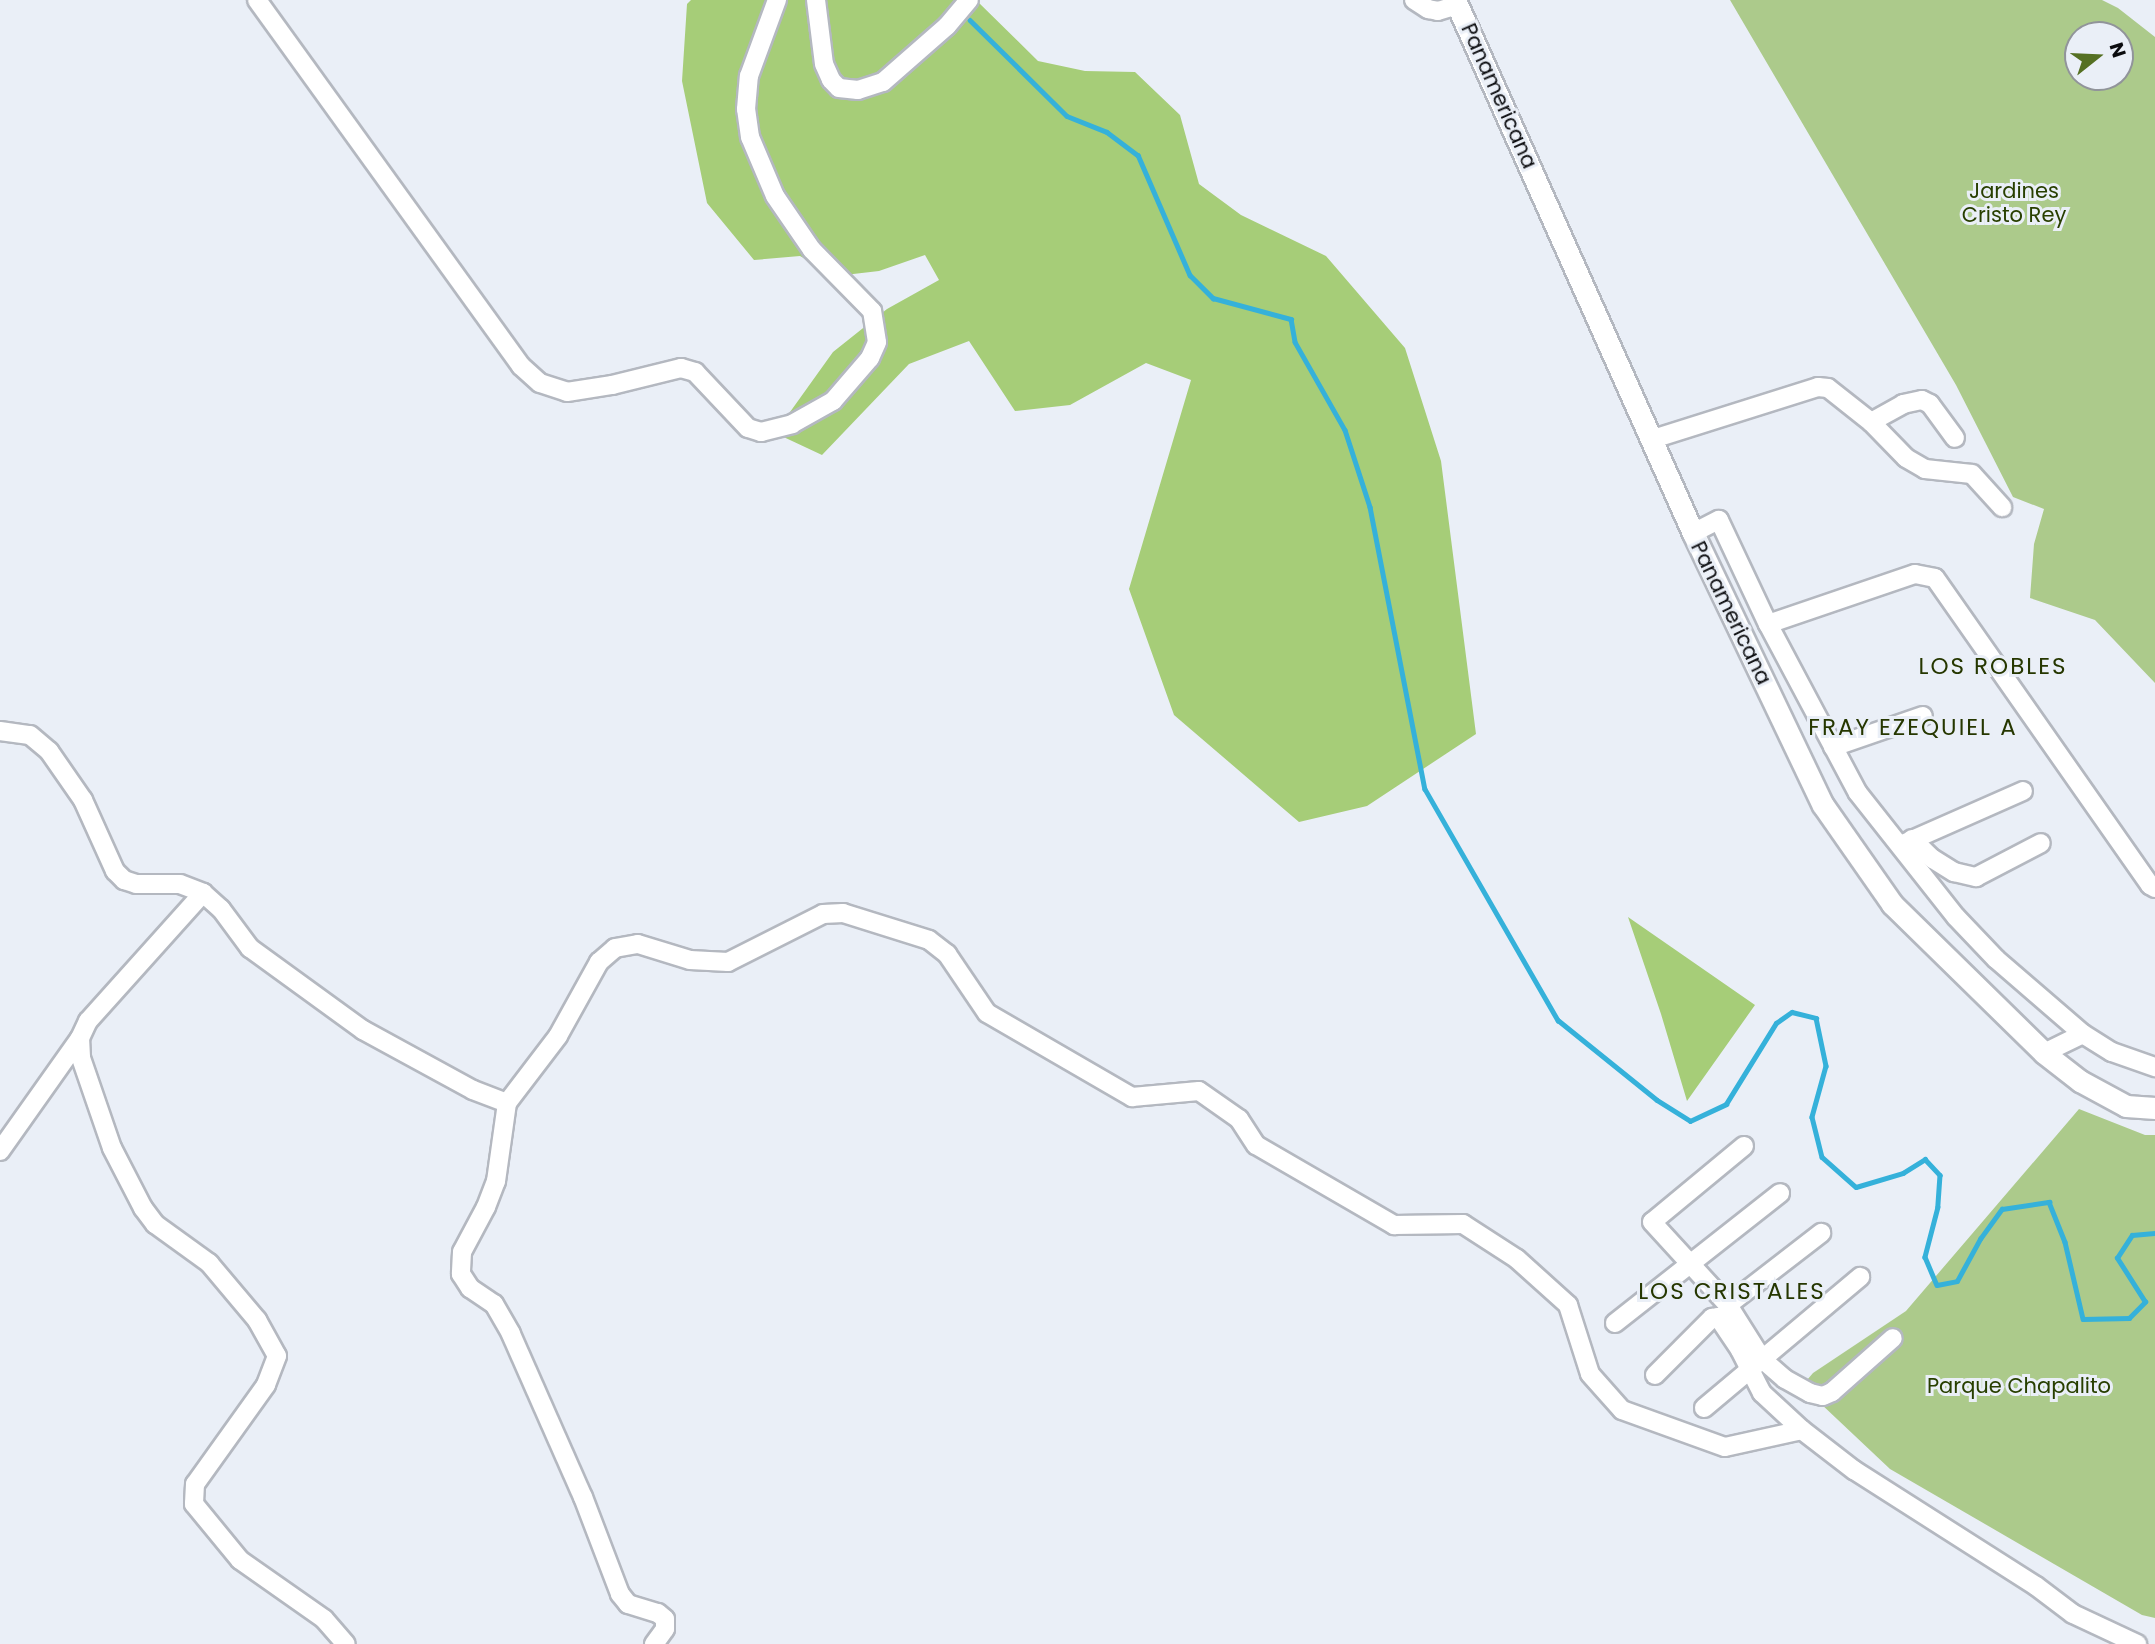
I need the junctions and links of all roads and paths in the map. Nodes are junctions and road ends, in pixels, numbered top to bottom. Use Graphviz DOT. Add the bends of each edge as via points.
graph roads {
  1 [pos="257,0"];
  2 [pos="777,0"];
  3 [pos="816,0"];
  4 [pos="969,0"];
  5 [pos="1414,0"];
  6 [pos="1457,3"];
  7 [pos="1871,422"];
  8 [pos="1955,438"];
  9 [pos="1653,439"];
  10 [pos="2002,507"];
  11 [pos="1693,533"];
  12 [pos="1768,624"];
  13 [pos="1923,716"];
  14 [pos="0,731"];
  15 [pos="1833,747"];
  16 [pos="2023,791"];
  17 [pos="1906,842"];
  18 [pos="2041,843"];
  19 [pos="2155,888"];
  20 [pos="203,893"];
  21 [pos="2082,1034"];
  22 [pos="80,1038"];
  23 [pos="2044,1053"];
  24 [pos="2155,1067"];
  25 [pos="507,1103"];
  26 [pos="2155,1108"];
  27 [pos="1744,1146"];
  28 [pos="0,1151"];
  29 [pos="1780,1193"];
  30 [pos="1821,1233"];
  31 [pos="1690,1262"];
  32 [pos="1860,1277"];
  33 [pos="1728,1305"];
  34 [pos="1615,1323"];
  35 [pos="1893,1338"];
  36 [pos="1756,1364"];
  37 [pos="1655,1375"];
  38 [pos="1704,1408"];
  39 [pos="1802,1430"];
  40 [pos="346,1644"];
  41 [pos="654,1644"];
  42 [pos="2137,1644"];
  1 -- 2 [label="street" via="481,312 540,383 567,392 681,368 695,372 748,428 761,432 792,424 833,401 870,358 877,342 872,311 812,250 775,196 750,137 746,109 749,76"];
  3 -- 4 [label="street" via="824,64 831,80 839,88 858,90 883,82 947,26"];
  5 -- 6 [label="street" via="1438,11"];
  6 -- 9 [label="main road, Panamericana"];
  7 -- 8 [label="street" via="1903,404 1922,400"];
  7 -- 9 [label="street" via="1836,391 1818,387"];
  7 -- 10 [label="street" via="1906,458 1925,469 1978,477"];
  9 -- 11 [label="main road, Panamericana"];
  11 -- 12 [label="street" via="1719,520"];
  11 -- 23 [label="main road, Panamericana" via="1823,805 1892,904"];
  12 -- 15 [label="street"];
  12 -- 19 [label="street" via="1915,574 1935,578"];
  13 -- 15 [label="street"];
  14 -- 20 [label="street" via="30,736 49,751 83,800 115,871 124,880 180,884"];
  15 -- 17 [label="street" via="1858,793"];
  16 -- 17 [label="street"];
  17 -- 18 [label="street" via="1954,872 1976,877"];
  17 -- 21 [label="street" via="1956,917 1996,959"];
  20 -- 22 [label="street" via="88,1021"];
  20 -- 25 [label="street" via="250,948 363,1030 473,1090"];
  21 -- 23 [label="street"];
  21 -- 24 [label="street" via="2112,1052"];
  22 -- 28 [label="street"];
  22 -- 40 [label="street" via="87,1080 116,1159 136,1198 155,1224 209,1263 257,1320 277,1356 266,1385 195,1485 194,1504 240,1560 324,1619"];
  23 -- 26 [label="main road, Panamericana" via="2080,1081 2126,1106"];
  25 -- 39 [label="street" via="558,1035 599,962 615,948 638,944 690,960 728,962 823,914 862,918 929,940 947,954 987,1013 1132,1097 1199,1091 1239,1119 1256,1145 1394,1226 1463,1224 1517,1259 1568,1305 1590,1374 1622,1410 1725,1447"];
  25 -- 41 [label="street" via="496,1181 462,1252 461,1274 470,1288 494,1304 511,1334 620,1594 628,1604 663,1615 665,1629"];
  27 -- 31 [label="street" via="1652,1222"];
  29 -- 31 [label="street"];
  30 -- 33 [label="street"];
  31 -- 33 [label="street"];
  31 -- 34 [label="street"];
  32 -- 36 [label="street"];
  33 -- 36 [label="street"];
  35 -- 36 [label="street" via="1823,1396"];
  36 -- 37 [label="street" via="1715,1316"];
  36 -- 38 [label="street"];
  36 -- 39 [label="street" via="1762,1393"];
  39 -- 42 [label="street" via="1854,1470 2073,1614"];
}
